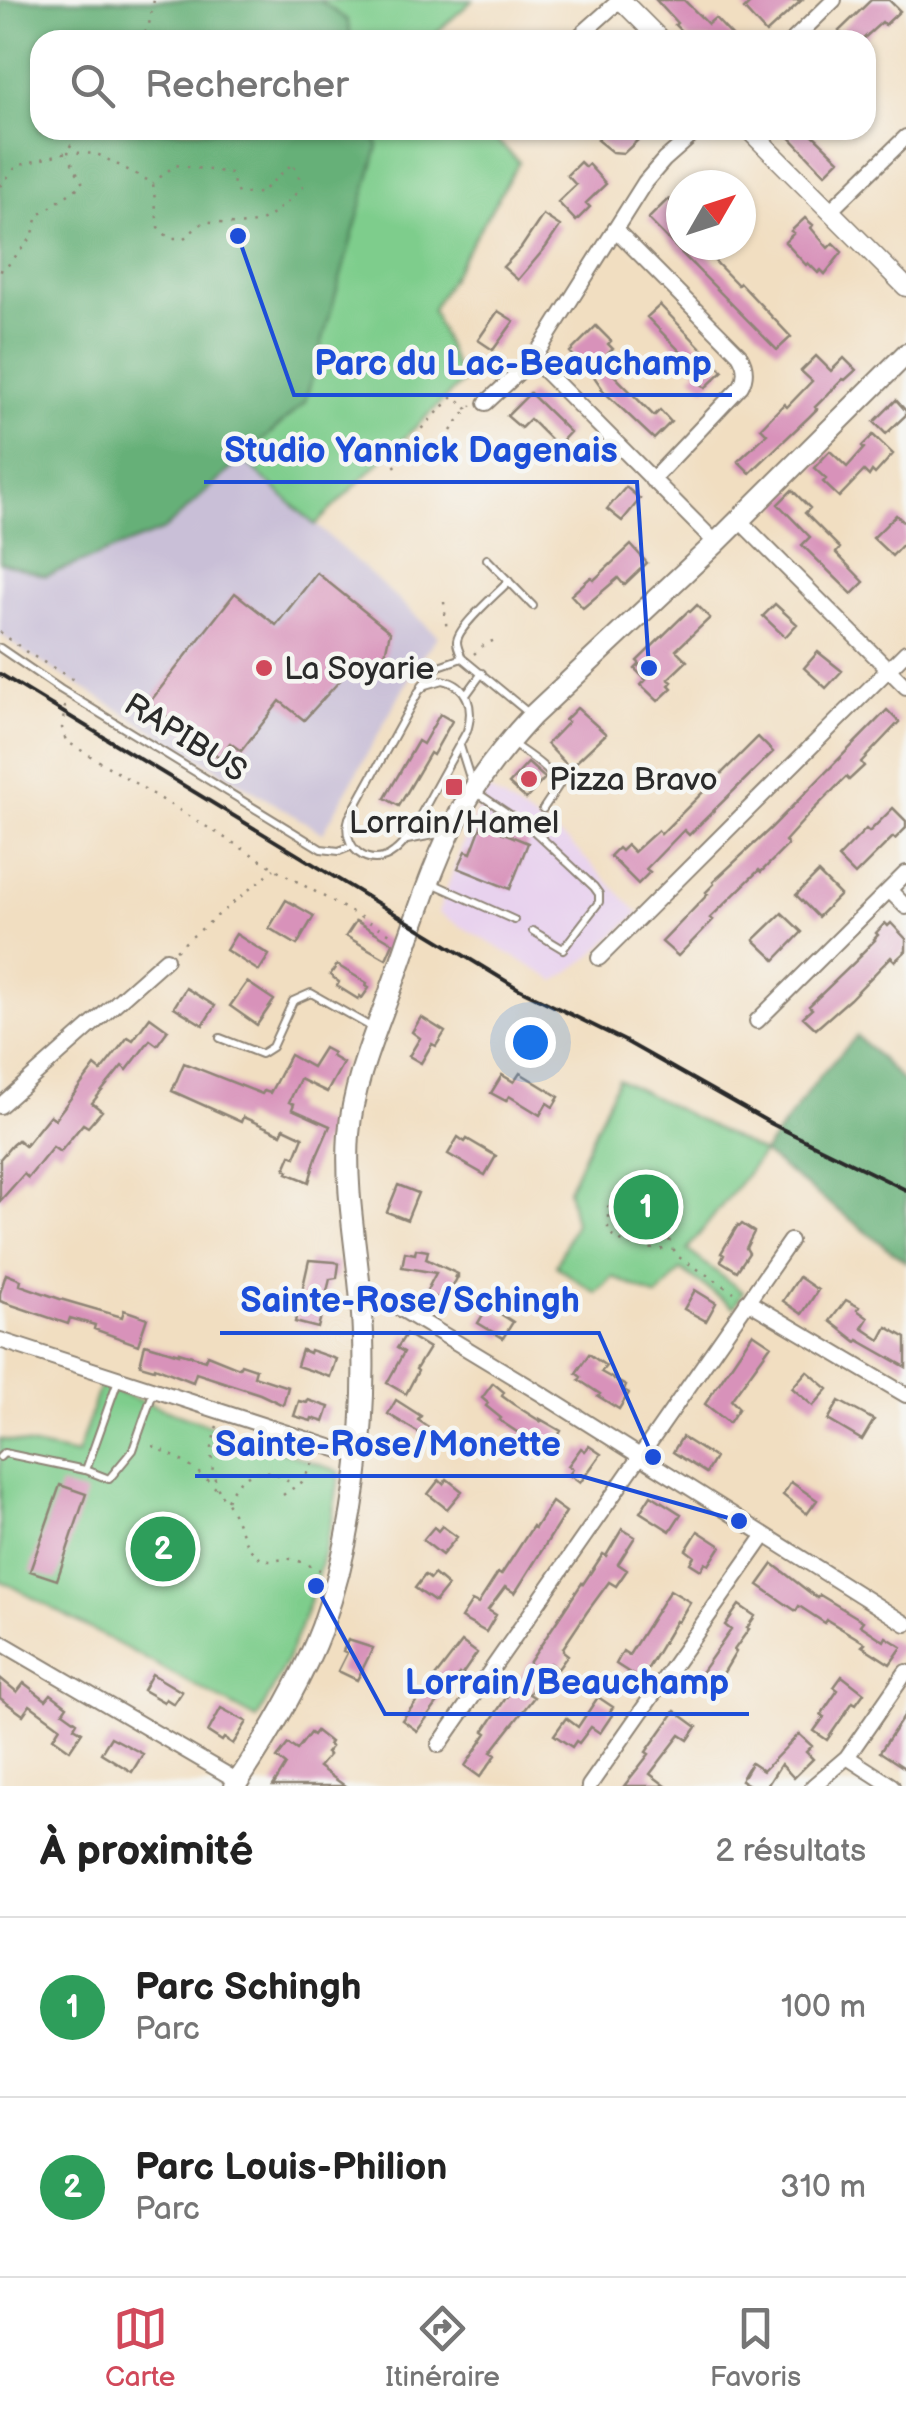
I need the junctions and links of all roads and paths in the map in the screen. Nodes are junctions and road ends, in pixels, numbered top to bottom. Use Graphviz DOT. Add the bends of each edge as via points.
graph roads {
  1 [pos="154,0"];
  2 [pos="621,0"];
  3 [pos="834,0"];
  4 [pos="147,30"];
  5 [pos="586,30"];
  6 [pos="650,30"];
  7 [pos="803,30"];
  8 [pos="906,137"];
  9 [pos="73,140"];
  10 [pos="688,140"];
  11 [pos="759,140"];
  12 [pos="66,152"];
  13 [pos="153,183"];
  14 [pos="0,186"];
  15 [pos="830,211"];
  16 [pos="615,229"];
  17 [pos="0,270"];
  18 [pos="906,287"];
  19 [pos="906,354"];
  20 [pos="532,359"];
  21 [pos="486,403"];
  22 [pos="468,409"];
  23 [pos="396,467"];
  24 [pos="652,480"];
  25 [pos="739,520"];
  26 [pos="716,543"];
  27 [pos="486,559"];
  28 [pos="509,581"];
  29 [pos="444,602"];
  30 [pos="533,606"];
  31 [pos="0,632"];
  32 [pos="447,632"];
  33 [pos="500,638"];
  34 [pos="0,648"];
  35 [pos="906,652"];
  36 [pos="474,654"];
  37 [pos="462,658"];
  38 [pos="888,669"];
  39 [pos="482,673"];
  40 [pos="906,687"];
  41 [pos="419,691"];
  42 [pos="68,694"];
  43 [pos="466,695"];
  44 [pos="532,716"];
  45 [pos="509,742"];
  46 [pos="459,744"];
  47 [pos="474,790"];
  48 [pos="543,809"];
  49 [pos="450,833"];
  50 [pos="406,840"];
  51 [pos="352,846"];
  52 [pos="276,869"];
  53 [pos="906,873"];
  54 [pos="431,882"];
  55 [pos="889,890"];
  56 [pos="906,907"];
  57 [pos="514,920"];
  58 [pos="533,931"];
  59 [pos="408,943"];
  60 [pos="599,958"];
  61 [pos="166,959"];
  62 [pos="756,1021"];
  63 [pos="376,1030"];
  64 [pos="220,1038"];
  65 [pos="0,1106"];
  66 [pos="790,1242"];
  67 [pos="674,1250"];
  68 [pos="361,1300"];
  69 [pos="747,1302"];
  70 [pos="0,1340"];
  71 [pos="118,1378"];
  72 [pos="154,1390"];
  73 [pos="906,1395"];
  74 [pos="218,1425"];
  75 [pos="153,1446"];
  76 [pos="358,1456"];
  77 [pos="640,1456"];
  78 [pos="0,1457"];
  79 [pos="315,1459"];
  80 [pos="86,1470"];
  81 [pos="294,1487"];
  82 [pos="219,1493"];
  83 [pos="283,1495"];
  84 [pos="226,1501"];
  85 [pos="765,1535"];
  86 [pos="322,1571"];
  87 [pos="906,1624"];
  88 [pos="0,1642"];
  89 [pos="906,1672"];
  90 [pos="440,1746"];
  91 [pos="847,1758"];
  92 [pos="236,1784"];
  93 [pos="589,1786"];
  94 [pos="814,1786"];
  95 [pos="892,1786"];
  1 -- 4 [label="path"];
  2 -- 5 [label="street"];
  2 -- 6 [label="street"];
  3 -- 7 [label="street"];
  8 -- 15 [label="street"];
  9 -- 12 [label="path"];
  10 -- 16 [label="street" via="644,182"];
  11 -- 15 [label="street"];
  12 -- 13 [label="path" via="97,154"];
  12 -- 14 [label="path" via="17,166"];
  12 -- 17 [label="path" via="83,184 38,216 32,238"];
  13 -- 13 [label="path" via="158,226 169,238 184,238 205,221 241,226 267,220 303,187 293,163 260,193 238,194 230,172 175,164"];
  15 -- 18 [label="street"];
  16 -- 20 [label="street"];
  16 -- 24 [label="street" via="739,354 745,368 740,386"];
  19 -- 25 [label="main road"];
  20 -- 21 [label="street"];
  20 -- 24 [label="street"];
  22 -- 23 [label="path" via="454,396 391,459"];
  24 -- 26 [label="street"];
  25 -- 26 [label="main road"];
  25 -- 38 [label="street"];
  26 -- 44 [label="main road"];
  27 -- 28 [label="lane"];
  28 -- 30 [label="lane"];
  28 -- 37 [label="lane" via="462,630"];
  29 -- 32 [label="path"];
  31 -- 42 [label="path" via="74,680"];
  33 -- 36 [label="path"];
  34 -- 42 [label="lane, RAPIBUS"];
  35 -- 38 [label="street"];
  37 -- 39 [label="lane"];
  37 -- 41 [label="lane" via="440,666"];
  38 -- 40 [label="street"];
  38 -- 60 [label="street"];
  39 -- 43 [label="lane"];
  39 -- 44 [label="lane"];
  41 -- 43 [label="lane" via="443,680"];
  41 -- 51 [label="lane" via="349,818"];
  42 -- 51 [label="lane, RAPIBUS" via="321,849"];
  42 -- 52 [label="path" via="66,741"];
  43 -- 46 [label="lane" via="471,714"];
  44 -- 45 [label="main road"];
  45 -- 47 [label="main road"];
  45 -- 48 [label="lane" via="559,785"];
  46 -- 47 [label="lane"];
  46 -- 50 [label="lane"];
  47 -- 49 [label="main road"];
  47 -- 58 [label="lane" via="534,831 599,894 563,948"];
  49 -- 50 [label="lane"];
  49 -- 54 [label="main road"];
  50 -- 51 [label="lane, RAPIBUS" via="381,860"];
  52 -- 59 [label="path"];
  52 -- 61 [label="path"];
  53 -- 55 [label="street"];
  54 -- 57 [label="lane"];
  54 -- 59 [label="main road"];
  55 -- 56 [label="street"];
  55 -- 62 [label="street"];
  59 -- 63 [label="main road"];
  61 -- 65 [label="street"];
  63 -- 64 [label="lane" via="311,992 293,1002 266,1052"];
  63 -- 68 [label="main road" via="348,1140"];
  66 -- 69 [label="street"];
  67 -- 67 [label="path" via="642,1183 608,1207 608,1231 618,1242"];
  67 -- 69 [label="path"];
  68 -- 76 [label="main road"];
  68 -- 77 [label="street" via="401,1309"];
  69 -- 73 [label="street"];
  69 -- 77 [label="street"];
  70 -- 71 [label="street"];
  71 -- 72 [label="street"];
  71 -- 80 [label="lane"];
  72 -- 76 [label="street"];
  72 -- 80 [label="lane" via="133,1450 109,1479"];
  74 -- 82 [label="path" via="210,1457"];
  75 -- 82 [label="path"];
  76 -- 92 [label="main road" via="322,1627"];
  77 -- 85 [label="street"];
  77 -- 90 [label="street"];
  78 -- 80 [label="lane" via="4,1452"];
  79 -- 81 [label="path"];
  81 -- 83 [label="path"];
  81 -- 84 [label="path" via="257,1472 242,1478"];
  82 -- 84 [label="path"];
  84 -- 86 [label="path" via="259,1557 288,1558"];
  85 -- 87 [label="street"];
  85 -- 93 [label="street"];
  88 -- 92 [label="street"];
  89 -- 91 [label="street"];
  91 -- 94 [label="street"];
  91 -- 95 [label="street"];
}
